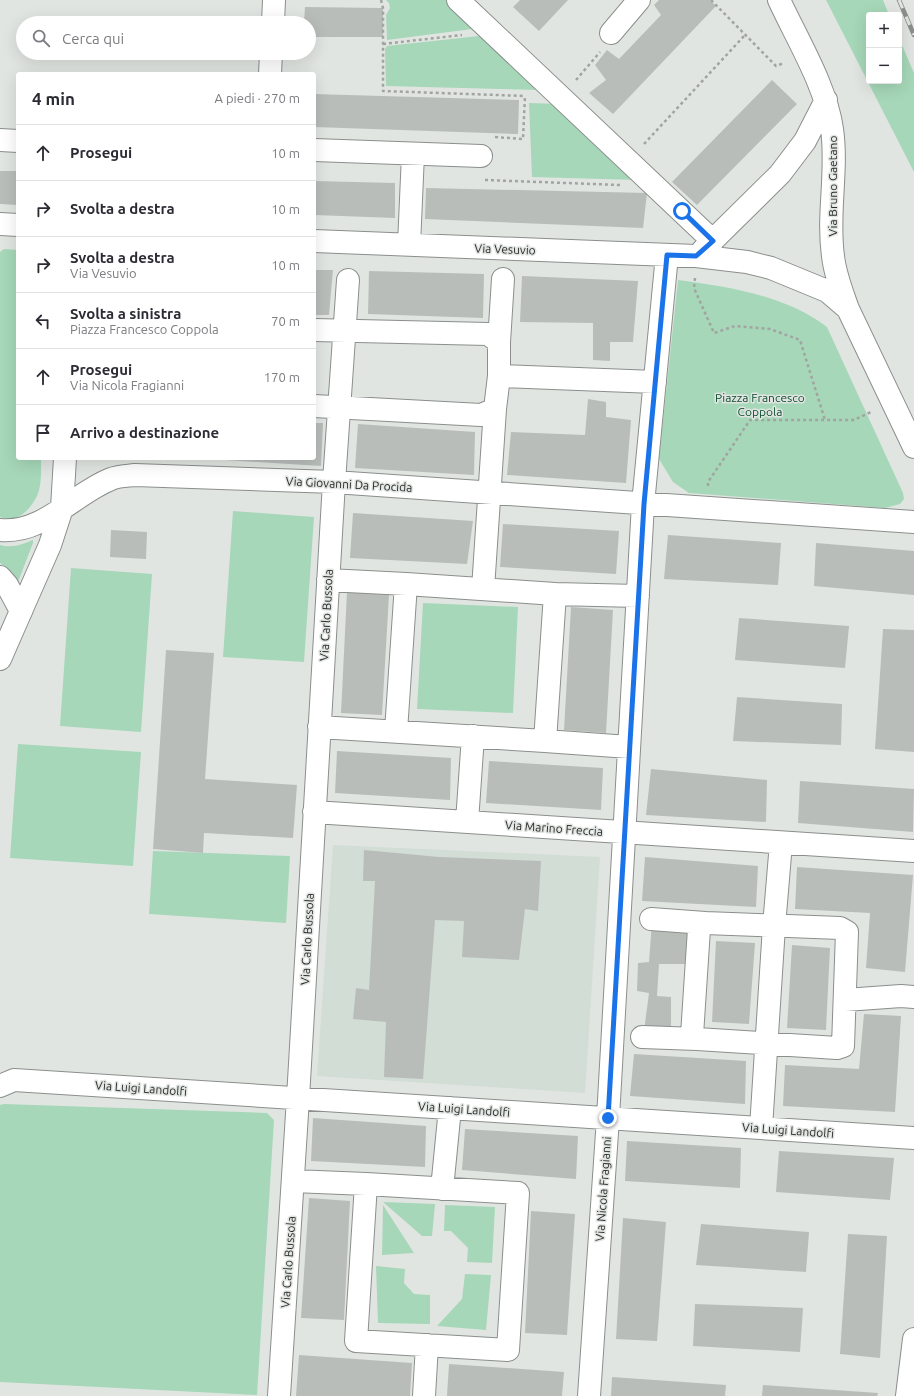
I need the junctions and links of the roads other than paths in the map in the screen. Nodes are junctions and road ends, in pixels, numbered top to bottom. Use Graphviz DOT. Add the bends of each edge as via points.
graph roads {
  1 [pos="274,0"];
  2 [pos="458,0"];
  3 [pos="639,0"];
  4 [pos="779,0"];
  5 [pos="273,16"];
  6 [pos="611,32"];
  7 [pos="271,60"];
  8 [pos="270,72"];
  9 [pos="826,100"];
  10 [pos="0,140"];
  11 [pos="16,141"];
  12 [pos="316,150"];
  13 [pos="413,154"];
  14 [pos="481,156"];
  15 [pos="0,224"];
  16 [pos="16,225"];
  17 [pos="316,241"];
  18 [pos="713,241"];
  19 [pos="409,245"];
  20 [pos="667,255"];
  21 [pos="696,256"];
  22 [pos="503,279"];
  23 [pos="348,280"];
  24 [pos="848,309"];
  25 [pos="316,330"];
  26 [pos="343,330"];
  27 [pos="499,342"];
  28 [pos="499,376"];
  29 [pos="655,382"];
  30 [pos="316,406"];
  31 [pos="339,408"];
  32 [pos="495,408"];
  33 [pos="914,447"];
  34 [pos="65,460"];
  35 [pos="334,482"];
  36 [pos="491,493"];
  37 [pos="644,504"];
  38 [pos="62,508"];
  39 [pos="914,522"];
  40 [pos="0,530"];
  41 [pos="0,577"];
  42 [pos="328,580"];
  43 [pos="406,584"];
  44 [pos="484,589"];
  45 [pos="555,594"];
  46 [pos="638,596"];
  47 [pos="21,611"];
  48 [pos="0,659"];
  49 [pos="319,727"];
  50 [pos="396,731"];
  51 [pos="473,736"];
  52 [pos="545,741"];
  53 [pos="629,747"];
  54 [pos="314,812"];
  55 [pos="467,822"];
  56 [pos="624,833"];
  57 [pos="781,843"];
  58 [pos="914,851"];
  59 [pos="651,919"];
  60 [pos="704,923"];
  61 [pos="774,926"];
  62 [pos="914,997"];
  63 [pos="845,1000"];
  64 [pos="642,1037"];
  65 [pos="697,1039"];
  66 [pos="766,1044"];
  67 [pos="5,1079"];
  68 [pos="298,1098"];
  69 [pos="450,1108"];
  70 [pos="608,1118"];
  71 [pos="761,1128"];
  72 [pos="914,1138"];
  73 [pos="293,1181"];
  74 [pos="366,1184"];
  75 [pos="442,1188"];
  76 [pos="914,1340"];
  77 [pos="427,1345"];
  78 [pos="279,1396"];
  79 [pos="424,1396"];
  80 [pos="589,1396"];
  81 [pos="907,1396"];
  1 -- 5 [label="street"];
  2 -- 18 [label="street"];
  3 -- 6 [label="street"];
  4 -- 9 [label="street, Via Bruno Gaetano"];
  7 -- 8 [label="street"];
  9 -- 18 [label="street" via="805,142 780,174"];
  9 -- 24 [label="street, Via Bruno Gaetano" via="834,148 832,256"];
  10 -- 11 [label="street"];
  12 -- 13 [label="street"];
  13 -- 14 [label="street"];
  13 -- 19 [label="street"];
  15 -- 16 [label="street"];
  17 -- 19 [label="street, Via Vesuvio"];
  18 -- 21 [label="street"];
  19 -- 20 [label="street, Via Vesuvio"];
  20 -- 21 [label="street, Via Vesuvio"];
  20 -- 29 [label="street"];
  21 -- 24 [label="street" via="747,262 771,268 826,291"];
  22 -- 27 [label="street"];
  23 -- 26 [label="street, Via Carlo Bussola"];
  24 -- 33 [label="street"];
  25 -- 26 [label="street"];
  26 -- 27 [label="street" via="488,334"];
  26 -- 31 [label="street, Via Carlo Bussola"];
  27 -- 28 [label="street"];
  28 -- 29 [label="street"];
  28 -- 32 [label="street"];
  29 -- 37 [label="street"];
  30 -- 31 [label="street"];
  31 -- 32 [label="street" via="481,415"];
  31 -- 35 [label="street, Via Carlo Bussola"];
  32 -- 36 [label="street"];
  34 -- 38 [label="street"];
  35 -- 36 [label="street, Via Giovanni Da Procida"];
  35 -- 38 [label="street, Via Giovanni Da Procida" via="135,475 112,478"];
  35 -- 42 [label="street, Via Carlo Bussola"];
  36 -- 37 [label="street, Via Giovanni Da Procida"];
  36 -- 44 [label="street"];
  37 -- 39 [label="street"];
  37 -- 46 [label="street, Via Nicola Fragianni"];
  38 -- 40 [label="street, Via Giovanni Da Procida" via="27,528"];
  38 -- 47 [label="street" via="50,545"];
  41 -- 47 [label="street"];
  42 -- 43 [label="street"];
  42 -- 49 [label="street, Via Carlo Bussola"];
  43 -- 44 [label="street"];
  43 -- 50 [label="street"];
  44 -- 45 [label="street"];
  45 -- 46 [label="street"];
  45 -- 52 [label="street"];
  46 -- 53 [label="street, Via Nicola Fragianni"];
  47 -- 48 [label="street"];
  49 -- 50 [label="street"];
  49 -- 54 [label="street, Via Carlo Bussola"];
  50 -- 51 [label="street"];
  51 -- 52 [label="street"];
  51 -- 55 [label="street"];
  52 -- 53 [label="street"];
  53 -- 56 [label="street, Via Nicola Fragianni"];
  54 -- 55 [label="street, Via Marino Freccia"];
  54 -- 68 [label="street, Via Carlo Bussola"];
  55 -- 56 [label="street, Via Marino Freccia"];
  56 -- 57 [label="street, Via Marino Freccia"];
  56 -- 70 [label="street, Via Nicola Fragianni"];
  57 -- 58 [label="street, Via Marino Freccia"];
  57 -- 61 [label="street"];
  59 -- 60 [label="street"];
  60 -- 61 [label="street"];
  60 -- 65 [label="street" via="699,929 693,1013 692,1035"];
  61 -- 63 [label="street" via="840,928 847,932"];
  61 -- 66 [label="street"];
  62 -- 63 [label="street"];
  63 -- 66 [label="street" via="843,1046 837,1048"];
  64 -- 65 [label="street"];
  65 -- 66 [label="street"];
  66 -- 71 [label="street"];
  67 -- 68 [label="street, Via Luigi Landolfi"];
  68 -- 69 [label="street, Via Luigi Landolfi"];
  68 -- 73 [label="street, Via Carlo Bussola"];
  69 -- 70 [label="street, Via Luigi Landolfi"];
  69 -- 75 [label="street"];
  70 -- 71 [label="street, Via Luigi Landolfi"];
  70 -- 80 [label="street, Via Nicola Fragianni"];
  71 -- 72 [label="street, Via Luigi Landolfi"];
  73 -- 74 [label="street"];
  73 -- 78 [label="street, Via Carlo Bussola"];
  74 -- 75 [label="street"];
  74 -- 77 [label="street" via="356,1341"];
  75 -- 77 [label="street" via="518,1194 508,1350"];
  76 -- 81 [label="street"];
  77 -- 79 [label="street"];
}
